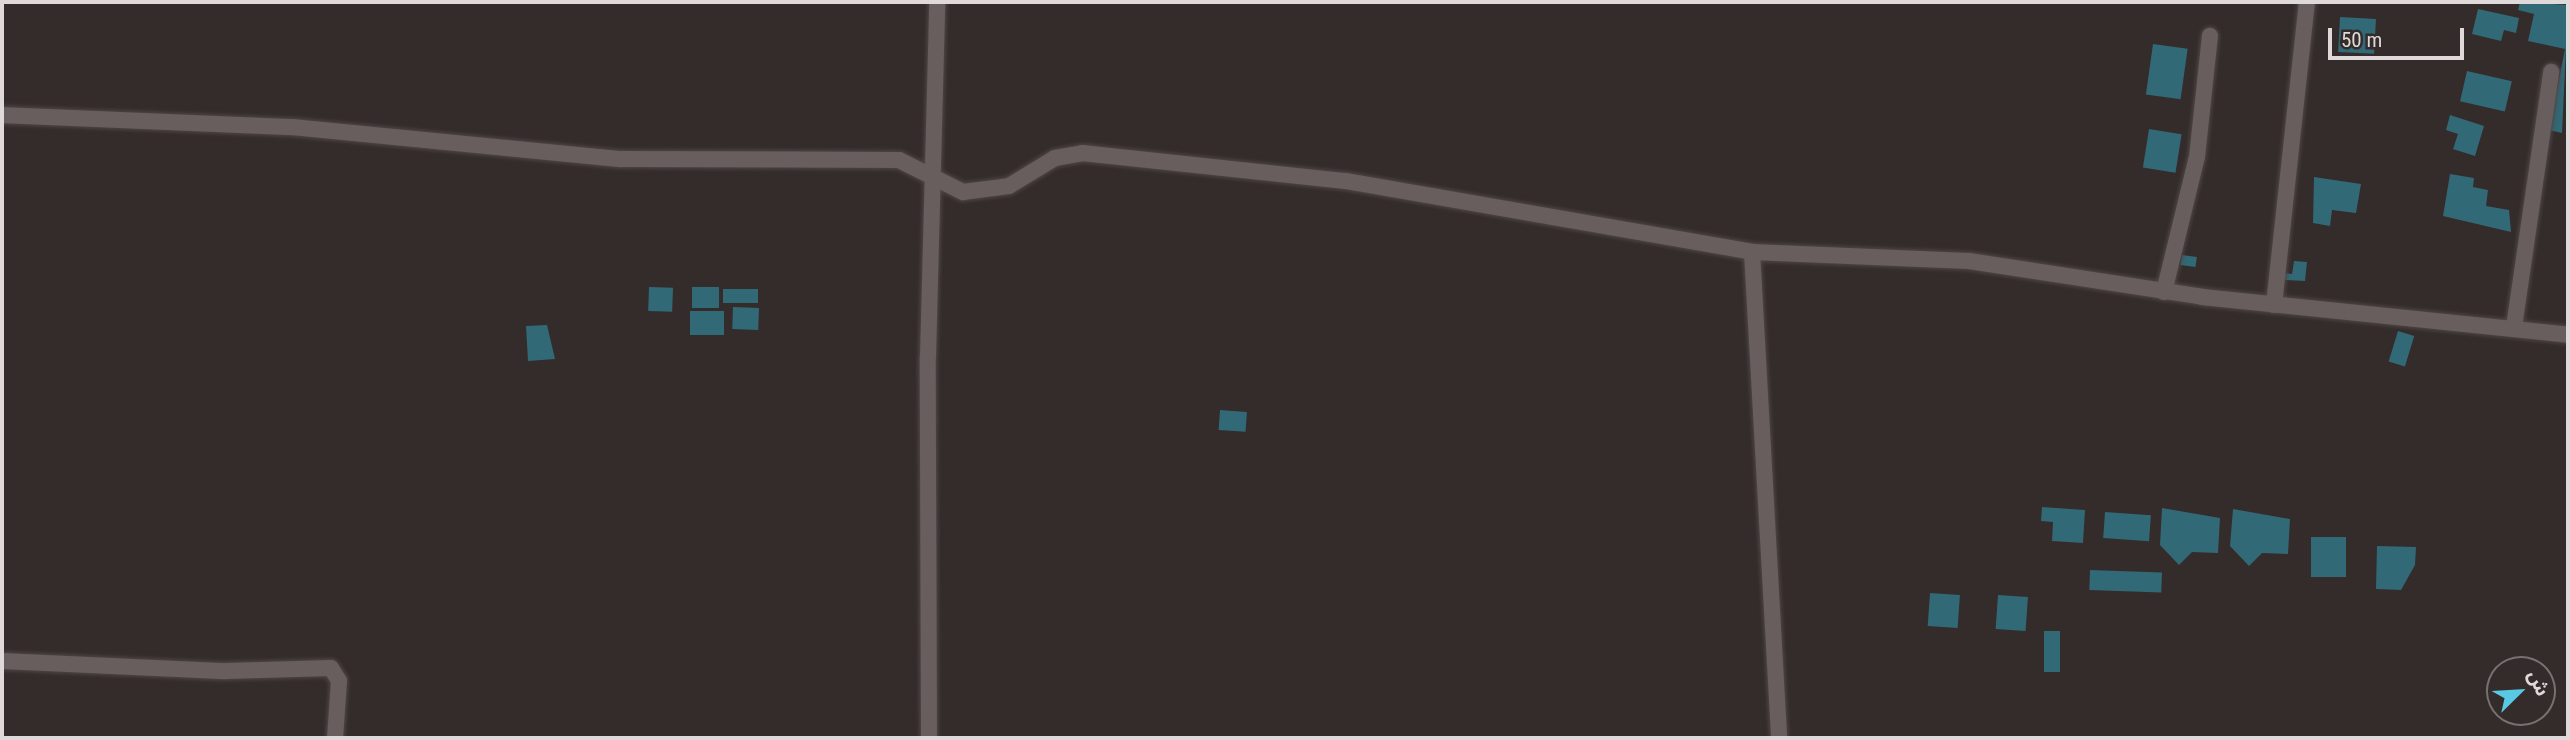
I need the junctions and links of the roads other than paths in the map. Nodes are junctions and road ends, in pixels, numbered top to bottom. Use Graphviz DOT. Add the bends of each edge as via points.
graph roads {
  1 [pos="937,2"];
  2 [pos="2307,2"];
  3 [pos="2210,36"];
  4 [pos="2551,72"];
  5 [pos="2,115"];
  6 [pos="931,178"];
  7 [pos="1752,252"];
  8 [pos="2164,292"];
  9 [pos="2274,304"];
  10 [pos="2514,327"];
  11 [pos="2568,334"];
  12 [pos="2,661"];
  13 [pos="335,738"];
  14 [pos="929,738"];
  15 [pos="1779,738"];
  1 -- 6 [label="street"];
  2 -- 9 [label="street"];
  3 -- 8 [label="street" via="2197,157"];
  4 -- 10 [label="street"];
  5 -- 6 [label="street" via="292,127 634,159 898,160"];
  6 -- 7 [label="street" via="951,191 993,190 1055,158 1082,153 1346,181"];
  6 -- 14 [label="street"];
  7 -- 8 [label="street" via="1969,261"];
  7 -- 15 [label="street"];
  8 -- 9 [label="street"];
  9 -- 10 [label="street"];
  10 -- 11 [label="street"];
  12 -- 13 [label="street" via="226,671 331,668 339,681"];
}
